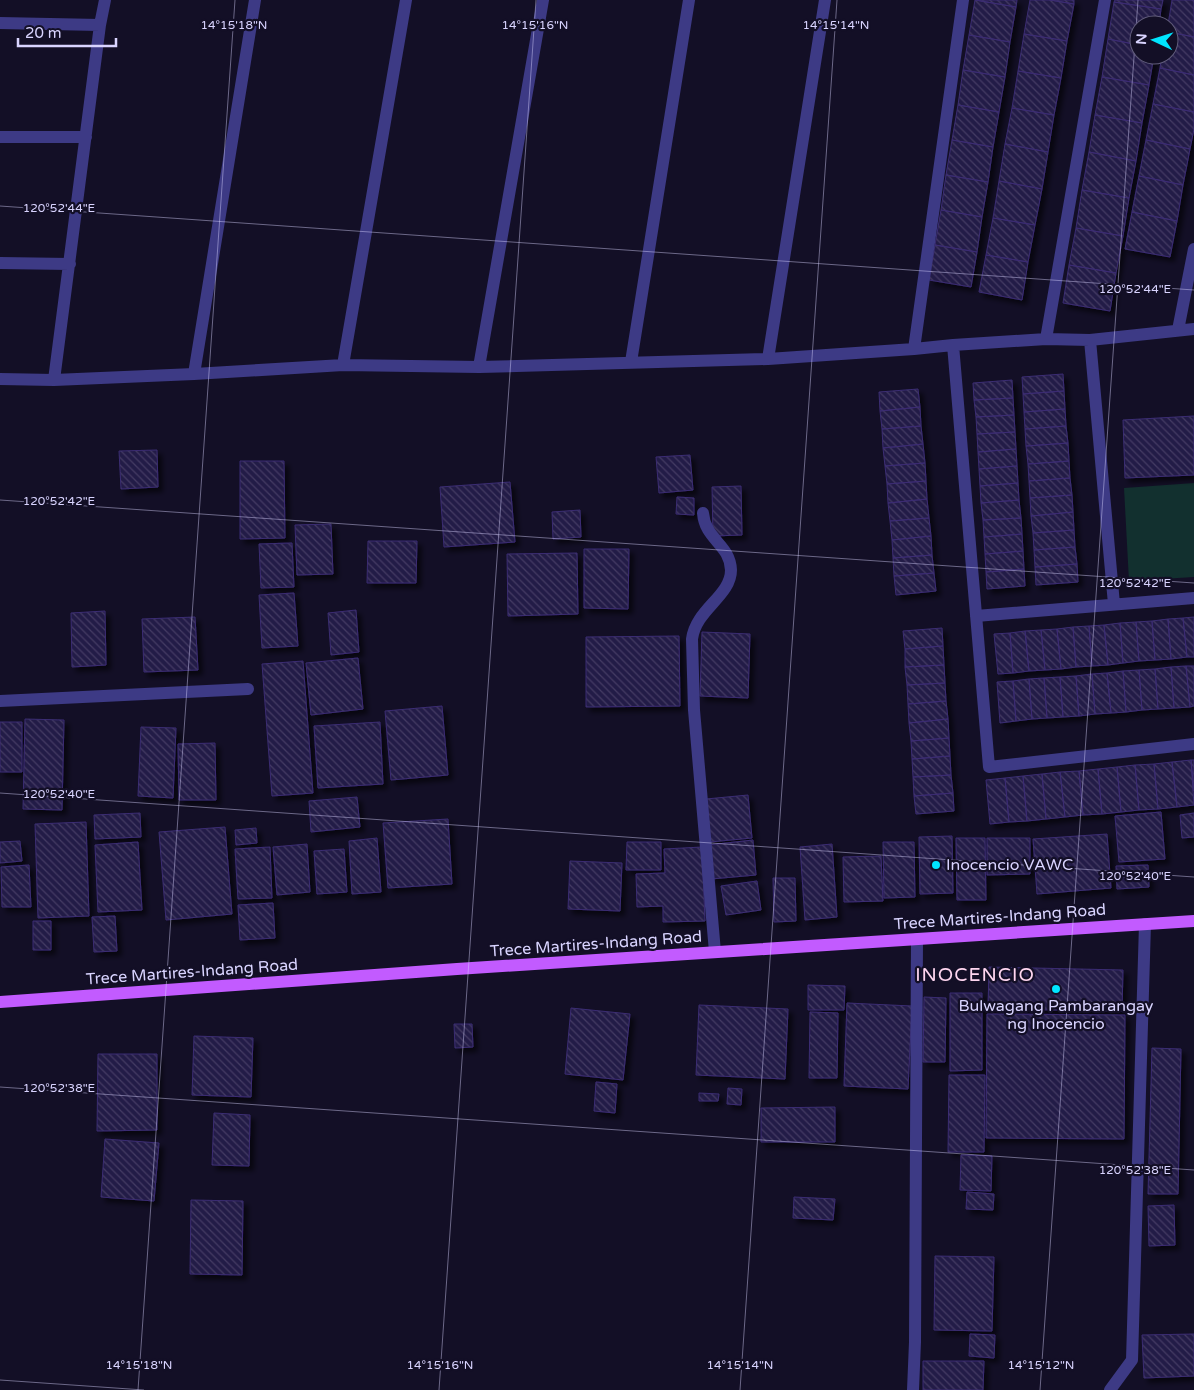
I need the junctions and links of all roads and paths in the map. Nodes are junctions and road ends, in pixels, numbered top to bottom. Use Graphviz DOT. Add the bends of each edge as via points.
graph roads {
  1 [pos="105,0"];
  2 [pos="255,0"];
  3 [pos="406,0"];
  4 [pos="543,0"];
  5 [pos="689,0"];
  6 [pos="824,0"];
  7 [pos="963,0"];
  8 [pos="1104,0"];
  9 [pos="0,23"];
  10 [pos="100,25"];
  11 [pos="0,138"];
  12 [pos="86,138"];
  13 [pos="1194,249"];
  14 [pos="0,263"];
  15 [pos="70,264"];
  16 [pos="1194,329"];
  17 [pos="1178,330"];
  18 [pos="1046,339"];
  19 [pos="1090,340"];
  20 [pos="953,345"];
  21 [pos="914,350"];
  22 [pos="768,359"];
  23 [pos="631,362"];
  24 [pos="343,365"];
  25 [pos="479,367"];
  26 [pos="194,374"];
  27 [pos="0,379"];
  28 [pos="54,380"];
  29 [pos="703,513"];
  30 [pos="1194,598"];
  31 [pos="1114,604"];
  32 [pos="976,616"];
  33 [pos="248,690"];
  34 [pos="0,701"];
  35 [pos="1194,744"];
  36 [pos="1194,921"];
  37 [pos="1145,924"];
  38 [pos="917,939"];
  39 [pos="716,952"];
  40 [pos="0,1002"];
  41 [pos="913,1390"];
  42 [pos="1110,1390"];
  1 -- 10 [label="street"];
  2 -- 26 [label="street"];
  3 -- 24 [label="street"];
  4 -- 25 [label="street"];
  5 -- 23 [label="street"];
  6 -- 22 [label="street"];
  7 -- 21 [label="street"];
  8 -- 18 [label="street"];
  9 -- 10 [label="street"];
  10 -- 12 [label="street"];
  11 -- 12 [label="street"];
  12 -- 15 [label="street"];
  13 -- 17 [label="street"];
  14 -- 15 [label="street"];
  15 -- 28 [label="street"];
  16 -- 17 [label="street"];
  17 -- 19 [label="street"];
  18 -- 19 [label="street"];
  18 -- 20 [label="street"];
  19 -- 31 [label="street"];
  20 -- 21 [label="street"];
  20 -- 32 [label="street"];
  21 -- 22 [label="street"];
  22 -- 23 [label="street"];
  23 -- 25 [label="street"];
  24 -- 25 [label="street"];
  24 -- 26 [label="street"];
  26 -- 28 [label="street"];
  27 -- 28 [label="street"];
  29 -- 39 [label="street" via="707,530 725,550 731,571 721,594 698,620 692,639 694,710"];
  30 -- 31 [label="street"];
  31 -- 32 [label="street"];
  32 -- 35 [label="street" via="989,767"];
  33 -- 34 [label="street"];
  36 -- 37 [label="main road, Trece Martires-Indang Road"];
  37 -- 38 [label="main road, Trece Martires-Indang Road"];
  37 -- 42 [label="street" via="1132,1360"];
  38 -- 39 [label="main road, Trece Martires-Indang Road"];
  38 -- 41 [label="street"];
  39 -- 40 [label="main road, Trece Martires-Indang Road"];
}
